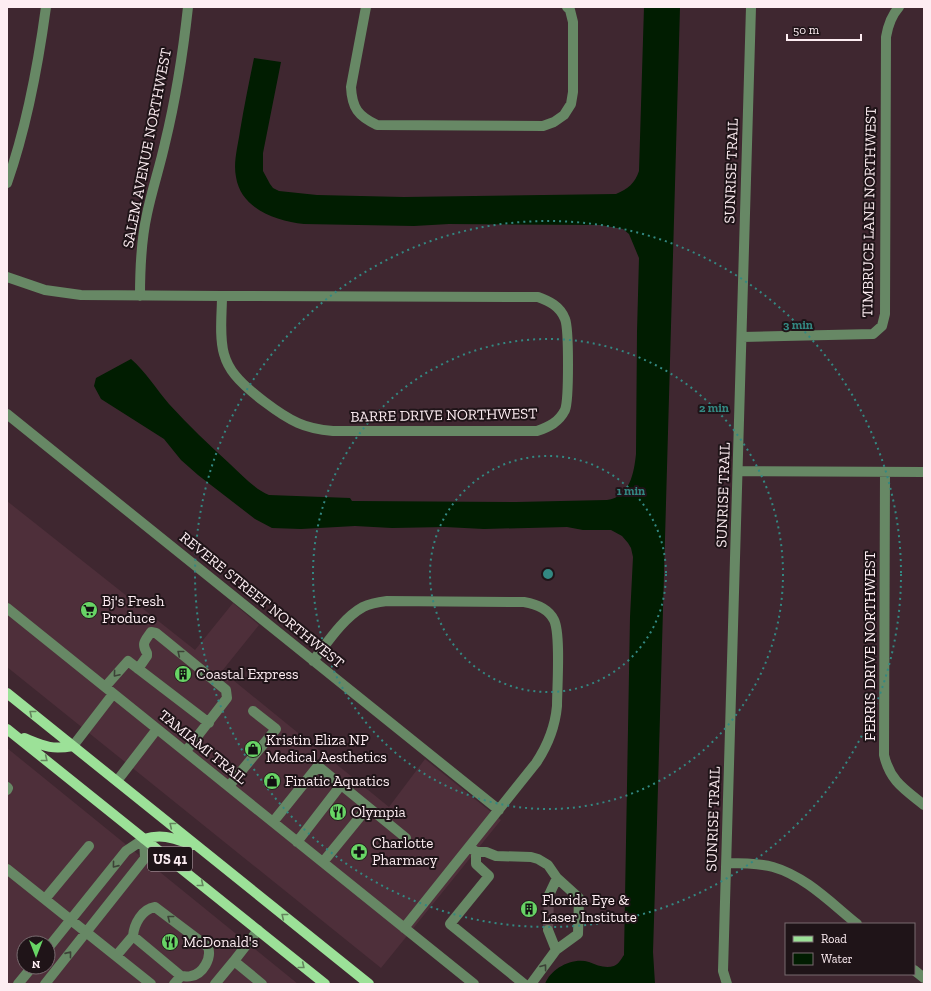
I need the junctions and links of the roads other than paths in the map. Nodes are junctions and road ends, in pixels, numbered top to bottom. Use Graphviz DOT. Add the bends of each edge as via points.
graph roads {
  1 [pos="46,7"];
  2 [pos="188,7"];
  3 [pos="366,7"];
  4 [pos="567,7"];
  5 [pos="751,7"];
  6 [pos="899,7"];
  7 [pos="7,183"];
  8 [pos="7,277"];
  9 [pos="140,296"];
  10 [pos="222,296"];
  11 [pos="742,337"];
  12 [pos="7,414"];
  13 [pos="738,471"];
  14 [pos="885,472"];
  15 [pos="924,472"];
  16 [pos="7,608"];
  17 [pos="314,661"];
  18 [pos="138,668"];
  19 [pos="105,687"];
  20 [pos="7,693"];
  21 [pos="113,694"];
  22 [pos="253,711"];
  23 [pos="209,723"];
  24 [pos="157,728"];
  25 [pos="11,732"];
  26 [pos="73,746"];
  27 [pos="186,751"];
  28 [pos="117,781"];
  29 [pos="341,785"];
  30 [pos="229,786"];
  31 [pos="924,805"];
  32 [pos="368,807"];
  33 [pos="499,810"];
  34 [pos="273,822"];
  35 [pos="406,838"];
  36 [pos="144,839"];
  37 [pos="297,842"];
  38 [pos="89,846"];
  39 [pos="200,848"];
  40 [pos="472,849"];
  41 [pos="323,862"];
  42 [pos="726,863"];
  43 [pos="7,869"];
  44 [pos="557,878"];
  45 [pos="549,895"];
  46 [pos="46,899"];
  47 [pos="71,920"];
  48 [pos="856,923"];
  49 [pos="404,928"];
  50 [pos="258,930"];
  51 [pos="548,930"];
  52 [pos="87,932"];
  53 [pos="133,936"];
  54 [pos="56,938"];
  55 [pos="556,950"];
  56 [pos="116,956"];
  57 [pos="234,961"];
  58 [pos="915,971"];
  59 [pos="25,975"];
  60 [pos="181,976"];
  61 [pos="924,978"];
  62 [pos="18,984"];
  63 [pos="45,984"];
  64 [pos="151,984"];
  65 [pos="174,984"];
  66 [pos="215,984"];
  67 [pos="262,984"];
  68 [pos="325,984"];
  69 [pos="369,984"];
  70 [pos="474,984"];
  71 [pos="524,984"];
  72 [pos="531,984"];
  73 [pos="727,984"];
  1 -- 7 [label="street" via="32,91"];
  2 -- 9 [label="street, SALEM AVENUE NORTHWEST" via="176,91 147,212 140,261"];
  3 -- 4 [label="street" via="352,87 354,105 365,120 377,125 535,126 554,122 564,115 571,104 573,22"];
  5 -- 11 [label="street, SUNRISE TRAIL"];
  6 -- 11 [label="street, TIMBRUCE LANE NORTHWEST" via="888,25 886,37 885,314 882,326 873,334"];
  8 -- 9 [label="street, BARRE DRIVE NORTHWEST" via="33,287 57,292"];
  9 -- 10 [label="street, BARRE DRIVE NORTHWEST"];
  10 -- 10 [label="street, BARRE DRIVE NORTHWEST" via="223,353 234,374 276,410 309,427 333,431 536,431 548,428 565,410 565,318 559,308 538,297"];
  11 -- 13 [label="street, SUNRISE TRAIL"];
  12 -- 17 [label="street, REVERE STREET NORTHWEST"];
  13 -- 14 [label="street"];
  13 -- 42 [label="street, SUNRISE TRAIL"];
  14 -- 15 [label="street"];
  14 -- 31 [label="street, FERRIS DRIVE NORTHWEST" via="884,755 892,778"];
  16 -- 19 [label="street, TAMIAMI TRAIL"];
  17 -- 33 [label="street, REVERE STREET NORTHWEST"];
  17 -- 33 [label="street" via="353,614 375,603 524,602 546,610 554,620 557,632 557,706 553,730 536,763"];
  18 -- 19 [label="street, one-way" via="128,661"];
  18 -- 23 [label="street"];
  23 -- 18 [label="street, one-way" via="227,698 226,690 156,633 151,632 144,642 147,656"];
  19 -- 21 [label="street, TAMIAMI TRAIL"];
  26 -- 20 [label="main road, US 41, one-way"];
  21 -- 24 [label="street, TAMIAMI TRAIL"];
  21 -- 26 [label="street"];
  22 -- 30 [label="street" via="276,729"];
  23 -- 27 [label="street"];
  24 -- 27 [label="street, TAMIAMI TRAIL"];
  24 -- 28 [label="street"];
  25 -- 26 [label="main road" via="49,748"];
  25 -- 36 [label="main road, US 41, one-way"];
  26 -- 28 [label="main road, US 41"];
  27 -- 30 [label="street, TAMIAMI TRAIL"];
  39 -- 28 [label="main road, US 41, one-way"];
  29 -- 32 [label="street"];
  29 -- 34 [label="street" via="318,766"];
  29 -- 37 [label="street"];
  30 -- 34 [label="street, TAMIAMI TRAIL"];
  32 -- 35 [label="street"];
  32 -- 41 [label="street"];
  33 -- 40 [label="street"];
  34 -- 37 [label="street, TAMIAMI TRAIL"];
  36 -- 39 [label="main road" via="168,836"];
  36 -- 47 [label="street, one-way" via="126,851"];
  36 -- 50 [label="main road, US 41, one-way"];
  36 -- 52 [label="street" via="145,858"];
  37 -- 41 [label="street, TAMIAMI TRAIL"];
  38 -- 46 [label="street"];
  69 -- 39 [label="main road, US 41, one-way"];
  40 -- 44 [label="street" via="496,856 538,859 548,865"];
  40 -- 49 [label="street"];
  40 -- 71 [label="street" via="476,864 489,876 450,924"];
  41 -- 49 [label="street, TAMIAMI TRAIL"];
  42 -- 48 [label="street" via="761,864 785,871 806,883"];
  42 -- 73 [label="street, SUNRISE TRAIL" via="724,971"];
  43 -- 46 [label="street"];
  44 -- 45 [label="street"];
  44 -- 55 [label="street" via="579,898 578,934"];
  46 -- 47 [label="street"];
  47 -- 52 [label="street"];
  47 -- 54 [label="street"];
  49 -- 70 [label="street, TAMIAMI TRAIL"];
  50 -- 57 [label="street"];
  50 -- 68 [label="main road, US 41, one-way"];
  51 -- 55 [label="street"];
  52 -- 56 [label="street"];
  63 -- 52 [label="street, one-way"];
  53 -- 56 [label="street"];
  53 -- 60 [label="street"];
  60 -- 53 [label="street, one-way" via="199,973 207,963 210,952 208,947 155,907 149,908 141,916 134,927"];
  72 -- 55 [label="street, one-way"];
  56 -- 64 [label="street"];
  57 -- 66 [label="street"];
  57 -- 67 [label="street"];
  58 -- 61 [label="street"];
  59 -- 62 [label="street"];
  60 -- 65 [label="street"];
}
